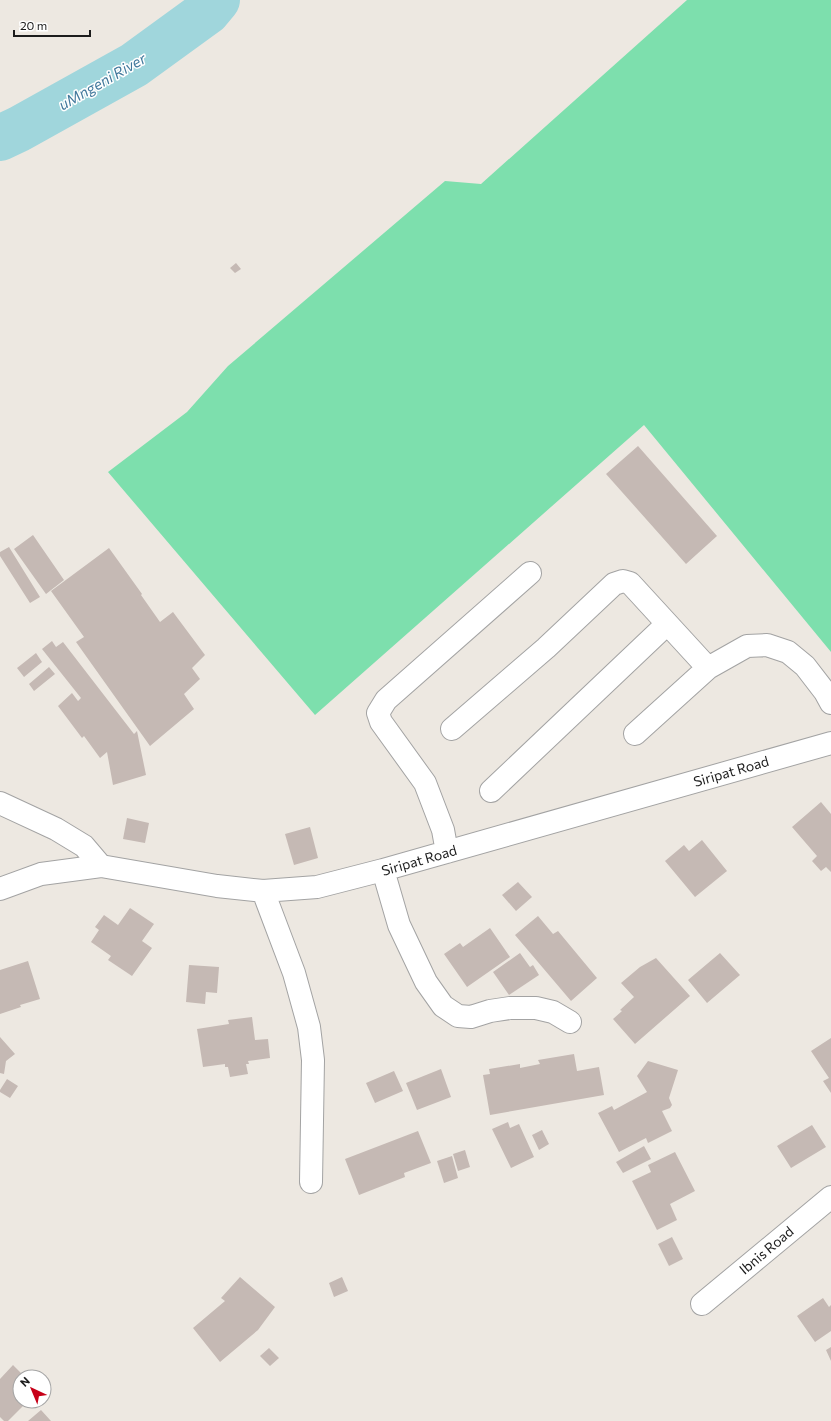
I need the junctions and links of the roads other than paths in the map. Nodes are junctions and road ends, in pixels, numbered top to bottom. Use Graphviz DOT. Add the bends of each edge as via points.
graph roads {
  1 [pos="530,573"];
  2 [pos="667,624"];
  3 [pos="708,668"];
  4 [pos="831,703"];
  5 [pos="452,729"];
  6 [pos="635,734"];
  7 [pos="831,743"];
  8 [pos="491,791"];
  9 [pos="0,803"];
  10 [pos="447,852"];
  11 [pos="101,866"];
  12 [pos="383,870"];
  13 [pos="0,889"];
  14 [pos="263,892"];
  15 [pos="570,1022"];
  16 [pos="310,1182"];
  17 [pos="831,1197"];
  18 [pos="702,1304"];
  1 -- 10 [label="street" via="386,700 378,713 425,783"];
  2 -- 3 [label="street"];
  2 -- 5 [label="street" via="630,584 623,581 614,584 546,648"];
  2 -- 8 [label="street"];
  3 -- 4 [label="street" via="748,646 767,645 788,652 805,666"];
  3 -- 6 [label="street"];
  7 -- 10 [label="street, Siripat Road"];
  9 -- 11 [label="street" via="56,829 84,846"];
  10 -- 12 [label="street, Siripat Road"];
  11 -- 13 [label="street, Siripat Road" via="41,874"];
  11 -- 14 [label="street, Siripat Road"];
  12 -- 14 [label="street, Siripat Road" via="317,887"];
  12 -- 15 [label="street" via="399,926 426,982 443,1006 458,1016 471,1017 510,1008 536,1008 553,1012"];
  14 -- 16 [label="street" via="294,973 309,1027 313,1060"];
  17 -- 18 [label="street, Ibnis Road"];
}
